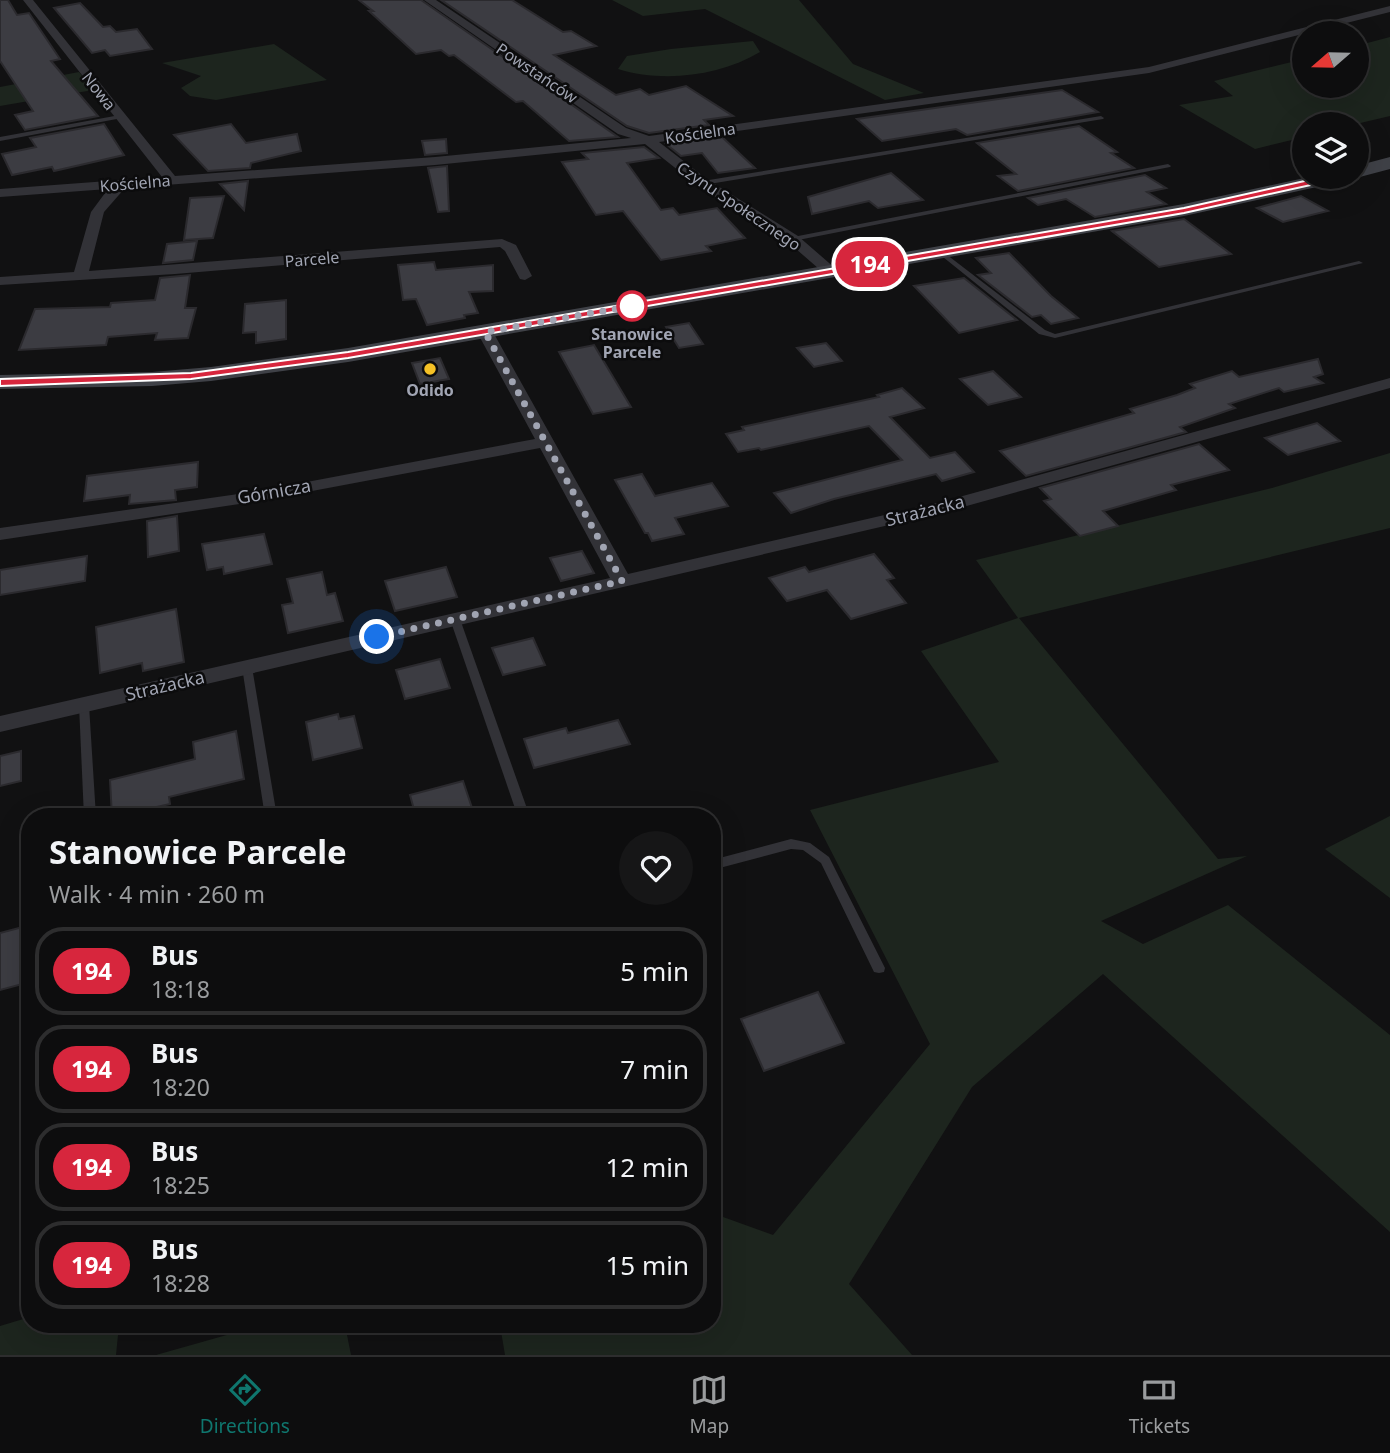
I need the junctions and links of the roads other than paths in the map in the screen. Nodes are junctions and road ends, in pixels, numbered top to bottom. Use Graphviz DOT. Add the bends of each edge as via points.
graph roads {
  1 [pos="28,0"];
  2 [pos="429,0"];
  3 [pos="1390,9"];
  4 [pos="120,117"];
  5 [pos="1101,118"];
  6 [pos="0,139"];
  7 [pos="648,140"];
  8 [pos="1390,163"];
  9 [pos="1168,166"];
  10 [pos="1369,169"];
  11 [pos="171,180"];
  12 [pos="703,183"];
  13 [pos="121,184"];
  14 [pos="1292,186"];
  15 [pos="0,193"];
  16 [pos="793,239"];
  17 [pos="940,252"];
  18 [pos="1359,263"];
  19 [pos="831,272"];
  20 [pos="80,276"];
  21 [pos="525,276"];
  22 [pos="0,281"];
  23 [pos="485,332"];
  24 [pos="0,382"];
  25 [pos="1390,383"];
  26 [pos="546,442"];
  27 [pos="0,534"];
  28 [pos="622,581"];
  29 [pos="455,620"];
  30 [pos="247,667"];
  31 [pos="84,705"];
  32 [pos="0,724"];
  33 [pos="90,808"];
  34 [pos="270,808"];
  35 [pos="521,808"];
  36 [pos="721,863"];
  37 [pos="879,968"];
  1 -- 4 [label="street, Nowa"];
  2 -- 7 [label="street, Powstańców" via="622,131"];
  3 -- 7 [label="street, Kościelna" via="1149,70"];
  4 -- 6 [label="lane"];
  4 -- 11 [label="street, Nowa"];
  5 -- 12 [label="lane"];
  7 -- 11 [label="street, Kościelna"];
  7 -- 12 [label="street, Czynu Społecznego"];
  8 -- 10 [label="main road"];
  9 -- 16 [label="lane"];
  11 -- 13 [label="street, Kościelna"];
  12 -- 16 [label="street, Czynu Społecznego"];
  13 -- 15 [label="street, Kościelna"];
  13 -- 20 [label="street" via="101,205 93,222"];
  14 -- 17 [label="main road"];
  16 -- 19 [label="street, Czynu Społecznego"];
  17 -- 18 [label="lane" via="1042,332 1055,336"];
  17 -- 19 [label="main road"];
  19 -- 23 [label="main road"];
  20 -- 21 [label="street, Parcele" via="502,243 511,248"];
  20 -- 22 [label="street, Parcele"];
  23 -- 24 [label="main road" via="211,374"];
  23 -- 26 [label="street"];
  25 -- 28 [label="street, Strażacka" via="945,507"];
  26 -- 27 [label="street, Górnicza" via="259,496"];
  26 -- 28 [label="street"];
  28 -- 29 [label="street, Strażacka"];
  29 -- 30 [label="street, Strażacka"];
  29 -- 35 [label="lane"];
  30 -- 31 [label="street, Strażacka"];
  30 -- 34 [label="lane"];
  31 -- 32 [label="street, Strażacka"];
  31 -- 33 [label="lane"];
  36 -- 37 [label="lane" via="790,844 806,846 825,860"];
}
